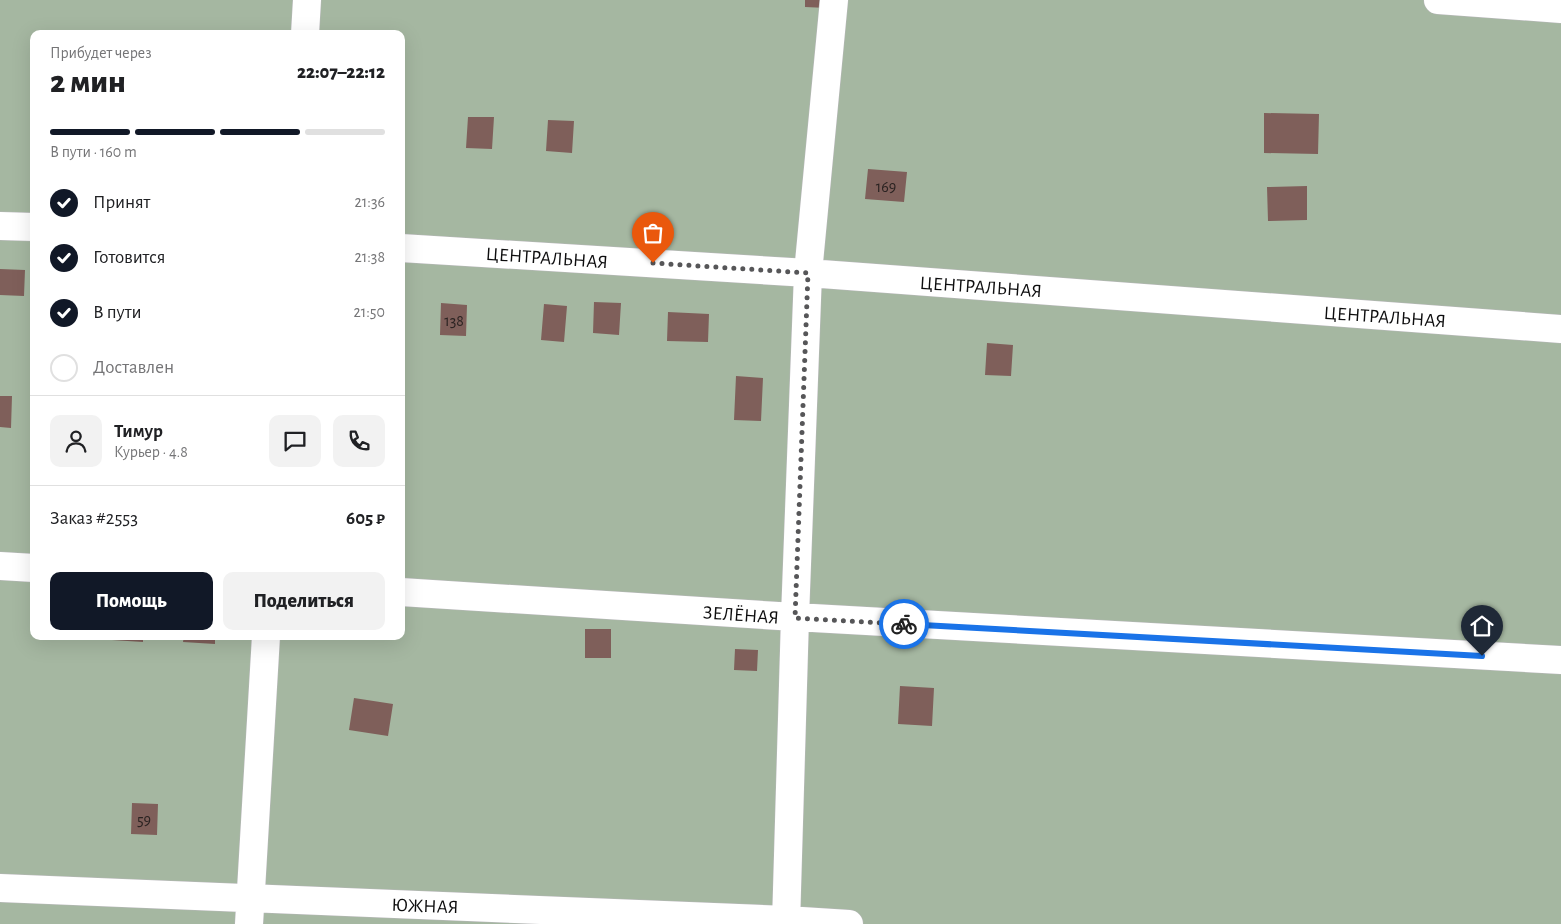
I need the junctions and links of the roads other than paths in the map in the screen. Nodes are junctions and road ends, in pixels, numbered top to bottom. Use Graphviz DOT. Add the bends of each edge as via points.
graph roads {
  1 [pos="307,0"];
  2 [pos="834,0"];
  3 [pos="1438,0"];
  4 [pos="1561,9"];
  5 [pos="306,30"];
  6 [pos="0,226"];
  7 [pos="30,227"];
  8 [pos="405,248"];
  9 [pos="808,273"];
  10 [pos="1561,330"];
  11 [pos="0,566"];
  12 [pos="30,568"];
  13 [pos="405,592"];
  14 [pos="795,618"];
  15 [pos="266,640"];
  16 [pos="1561,660"];
  17 [pos="0,888"];
  18 [pos="250,911"];
  19 [pos="786,922"];
  20 [pos="849,924"];
  1 -- 5 [label="lane"];
  2 -- 9 [label="lane"];
  3 -- 4 [label="lane"];
  6 -- 7 [label="lane"];
  8 -- 9 [label="lane, ЦЕНТРАЛЬНАЯ"];
  9 -- 10 [label="lane, ЦЕНТРАЛЬНАЯ"];
  9 -- 14 [label="lane"];
  11 -- 12 [label="lane"];
  13 -- 14 [label="lane, ЗЕЛЁНАЯ"];
  14 -- 16 [label="lane, ЗЕЛЁНАЯ"];
  14 -- 19 [label="lane"];
  15 -- 18 [label="lane"];
  17 -- 18 [label="lane, ЮЖНАЯ"];
  18 -- 19 [label="lane, ЮЖНАЯ"];
  19 -- 20 [label="lane, ЮЖНАЯ"];
}
